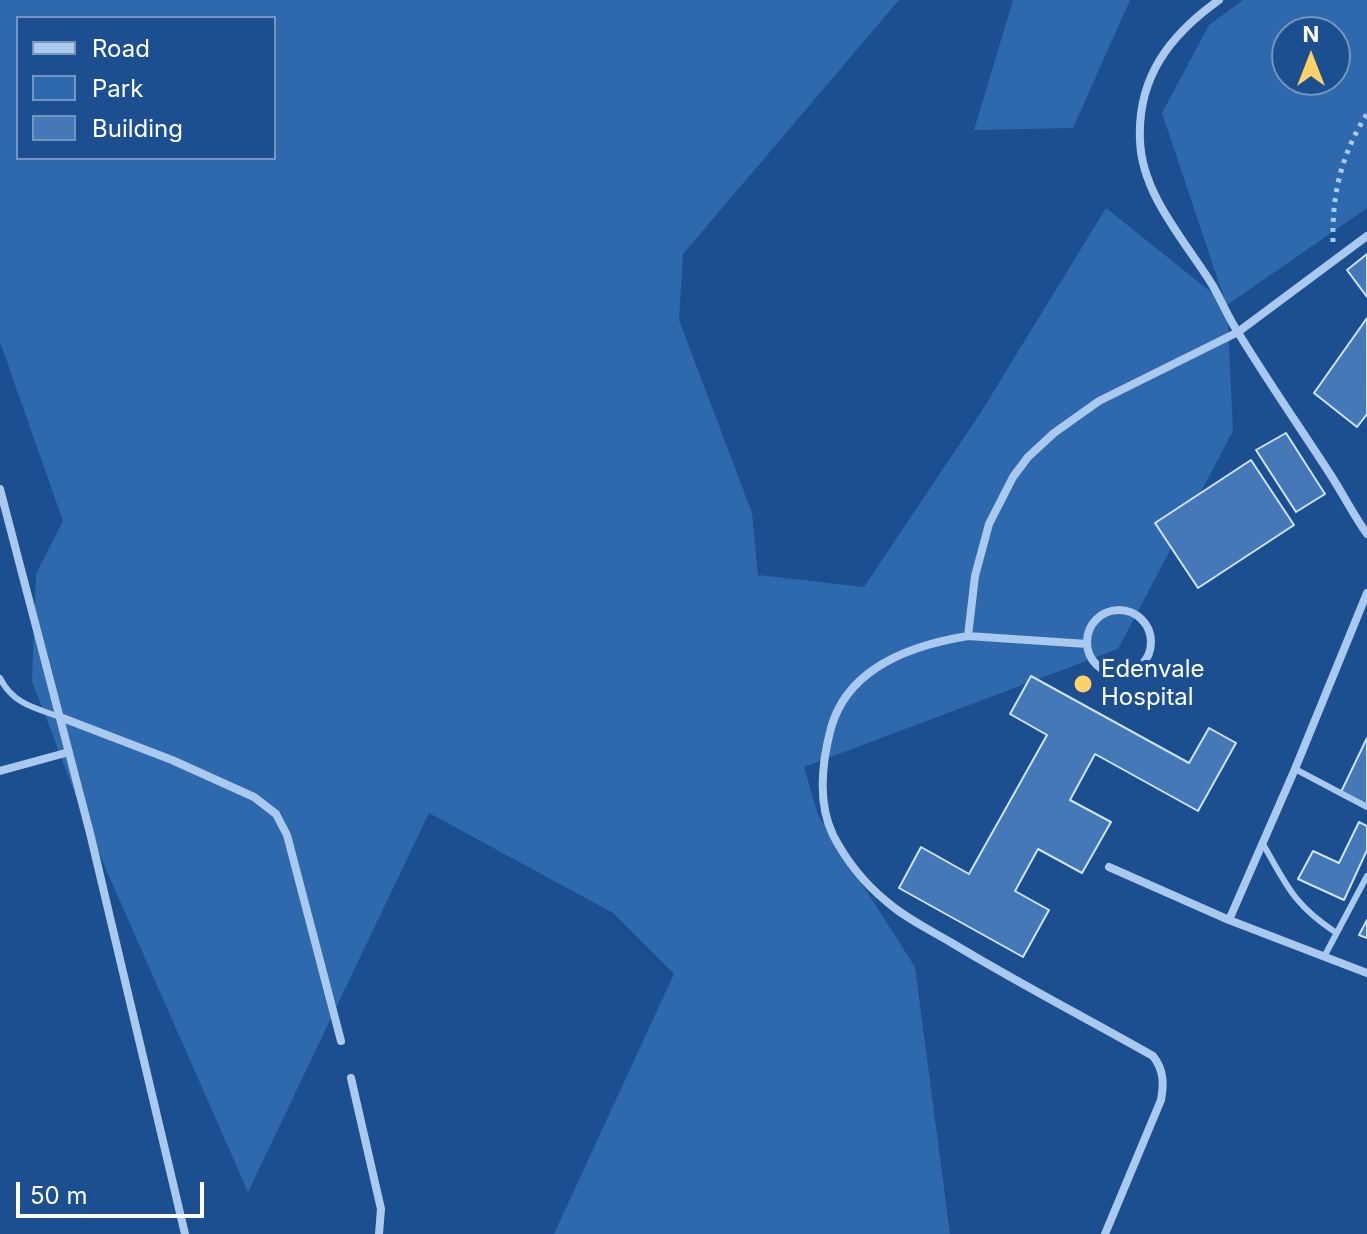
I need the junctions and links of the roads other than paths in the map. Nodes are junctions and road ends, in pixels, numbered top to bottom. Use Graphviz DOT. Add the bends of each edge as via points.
graph roads {
  1 [pos="1219,0"];
  2 [pos="1367,236"];
  3 [pos="1238,332"];
  4 [pos="0,489"];
  5 [pos="1367,534"];
  6 [pos="1367,593"];
  7 [pos="968,636"];
  8 [pos="1087,644"];
  9 [pos="0,678"];
  10 [pos="60,717"];
  11 [pos="69,752"];
  12 [pos="1295,769"];
  13 [pos="0,771"];
  14 [pos="1367,807"];
  15 [pos="1263,844"];
  16 [pos="1109,867"];
  17 [pos="1367,876"];
  18 [pos="1229,920"];
  19 [pos="1335,932"];
  20 [pos="1324,957"];
  21 [pos="1367,973"];
  22 [pos="341,1041"];
  23 [pos="351,1078"];
  24 [pos="185,1234"];
  25 [pos="379,1234"];
  26 [pos="1105,1234"];
  1 -- 3 [label="street" via="1193,19 1160,56 1142,101 1139,142 1142,165 1159,203"];
  2 -- 3 [label="street"];
  3 -- 5 [label="street"];
  3 -- 7 [label="street" via="1099,401 1028,457 989,524 975,576"];
  4 -- 10 [label="street"];
  6 -- 12 [label="street"];
  7 -- 8 [label="street"];
  7 -- 26 [label="street" via="894,658 854,684 828,739 823,790 827,818 857,874 887,903 1159,1064 1161,1100"];
  8 -- 8 [label="street" via="1091,625 1116,610 1143,621 1151,639 1140,666 1121,673 1102,669"];
  9 -- 10 [label="lane" via="22,704"];
  10 -- 11 [label="street"];
  10 -- 22 [label="street" via="228,785 276,814 287,835"];
  11 -- 13 [label="street"];
  11 -- 24 [label="street"];
  12 -- 14 [label="lane"];
  12 -- 15 [label="street"];
  15 -- 18 [label="street"];
  15 -- 19 [label="lane" via="1295,899"];
  16 -- 18 [label="street"];
  17 -- 19 [label="lane"];
  18 -- 20 [label="street"];
  19 -- 20 [label="lane"];
  20 -- 21 [label="street"];
  23 -- 25 [label="street" via="381,1209"];
}
